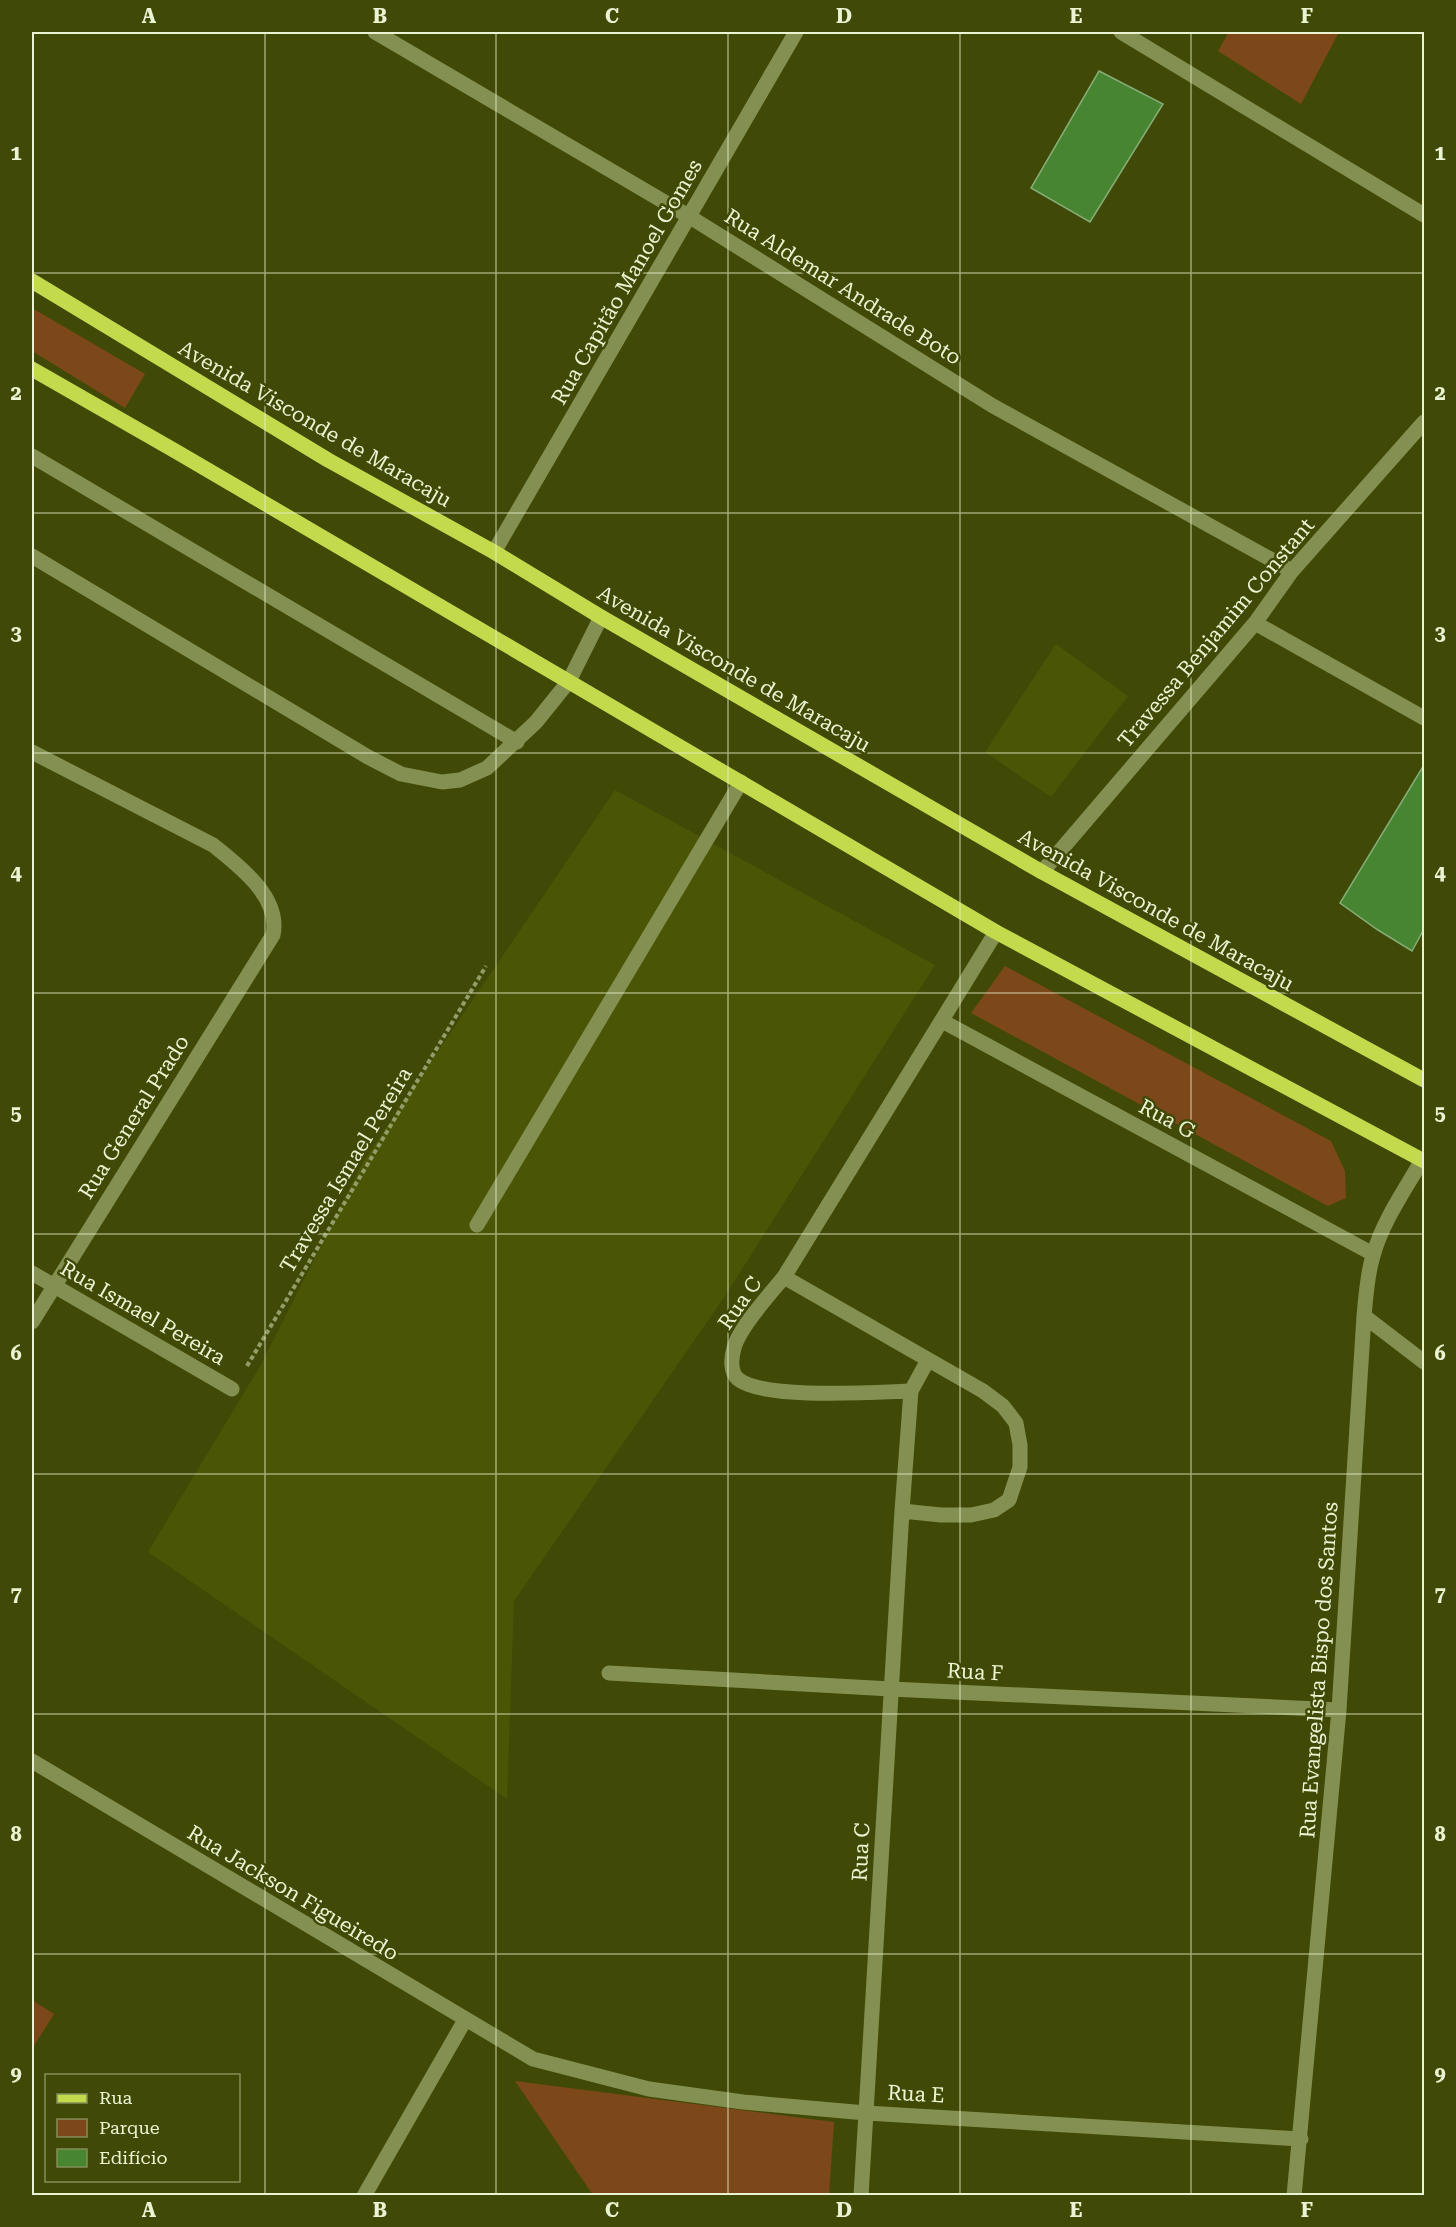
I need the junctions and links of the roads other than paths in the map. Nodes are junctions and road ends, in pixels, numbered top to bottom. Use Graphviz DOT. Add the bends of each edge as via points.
graph roads {
  1 [pos="375,32"];
  2 [pos="796,32"];
  3 [pos="1121,32"];
  4 [pos="1425,215"];
  5 [pos="690,216"];
  6 [pos="32,281"];
  7 [pos="32,369"];
  8 [pos="1425,422"];
  9 [pos="32,456"];
  10 [pos="494,552"];
  11 [pos="32,556"];
  12 [pos="1292,572"];
  13 [pos="601,617"];
  14 [pos="1255,622"];
  15 [pos="569,681"];
  16 [pos="1425,718"];
  17 [pos="517,742"];
  18 [pos="32,752"];
  19 [pos="741,782"];
  20 [pos="1042,872"];
  21 [pos="996,932"];
  22 [pos="942,1021"];
  23 [pos="1425,1080"];
  24 [pos="1423,1160"];
  25 [pos="477,1225"];
  26 [pos="1373,1254"];
  27 [pos="32,1273"];
  28 [pos="784,1277"];
  29 [pos="53,1285"];
  30 [pos="1364,1316"];
  31 [pos="32,1322"];
  32 [pos="928,1360"];
  33 [pos="1425,1362"];
  34 [pos="232,1389"];
  35 [pos="911,1391"];
  36 [pos="902,1511"];
  37 [pos="609,1673"];
  38 [pos="891,1689"];
  39 [pos="1339,1710"];
  40 [pos="32,1761"];
  41 [pos="465,2019"];
  42 [pos="533,2060"];
  43 [pos="866,2112"];
  44 [pos="1301,2139"];
  45 [pos="364,2196"];
  46 [pos="861,2196"];
  47 [pos="1294,2196"];
  1 -- 5 [label="street, Rua Aldemar Andrade Boto"];
  2 -- 5 [label="street, Rua Capitão Manoel Gomes"];
  3 -- 4 [label="street"];
  5 -- 10 [label="street, Rua Capitão Manoel Gomes"];
  5 -- 12 [label="street, Rua Aldemar Andrade Boto" via="993,406"];
  6 -- 10 [label="main road, Avenida Visconde de Maracaju" via="328,460"];
  7 -- 15 [label="main road"];
  8 -- 12 [label="street, Travessa Benjamim Constant"];
  9 -- 17 [label="street"];
  10 -- 13 [label="main road, Avenida Visconde de Maracaju"];
  11 -- 17 [label="street" via="368,758 401,774 441,782 460,780 488,768"];
  12 -- 14 [label="street, Travessa Benjamim Constant"];
  13 -- 15 [label="street"];
  13 -- 20 [label="main road, Avenida Visconde de Maracaju"];
  14 -- 16 [label="street"];
  14 -- 20 [label="street, Travessa Benjamim Constant"];
  15 -- 17 [label="street"];
  15 -- 19 [label="main road"];
  18 -- 29 [label="street, Rua General Prado" via="213,844 266,900 273,911 274,926 273,935"];
  19 -- 21 [label="main road"];
  19 -- 25 [label="street"];
  20 -- 23 [label="main road, Avenida Visconde de Maracaju"];
  21 -- 22 [label="street"];
  21 -- 24 [label="main road"];
  22 -- 26 [label="street, Rua G"];
  22 -- 28 [label="street"];
  24 -- 26 [label="street, Rua Evangelista Bispo dos Santos"];
  26 -- 30 [label="street, Rua Evangelista Bispo dos Santos"];
  27 -- 29 [label="street, Rua Ismael Pereira"];
  28 -- 32 [label="street, Rua C"];
  28 -- 35 [label="street, Rua C" via="734,1346 733,1370 737,1378 769,1389 803,1393"];
  29 -- 31 [label="street, Rua General Prado"];
  29 -- 34 [label="street, Rua Ismael Pereira"];
  30 -- 33 [label="street"];
  30 -- 39 [label="street, Rua Evangelista Bispo dos Santos"];
  32 -- 35 [label="street, Rua C"];
  32 -- 36 [label="street, Rua C" via="1003,1406 1016,1423 1020,1467 1009,1500 994,1510 971,1515"];
  35 -- 36 [label="street, Rua C"];
  36 -- 38 [label="street, Rua C"];
  37 -- 38 [label="street, Rua F"];
  38 -- 39 [label="street, Rua F"];
  38 -- 43 [label="street, Rua C"];
  39 -- 44 [label="street, Rua Evangelista Bispo dos Santos"];
  40 -- 41 [label="street, Rua Jackson Figueiredo"];
  41 -- 42 [label="street, Rua Jackson Figueiredo"];
  41 -- 45 [label="street"];
  42 -- 43 [label="street, Rua E" via="649,2089 742,2102"];
  43 -- 44 [label="street, Rua E"];
  43 -- 46 [label="street, Rua C"];
  44 -- 47 [label="street, Rua Evangelista Bispo dos Santos"];
}
